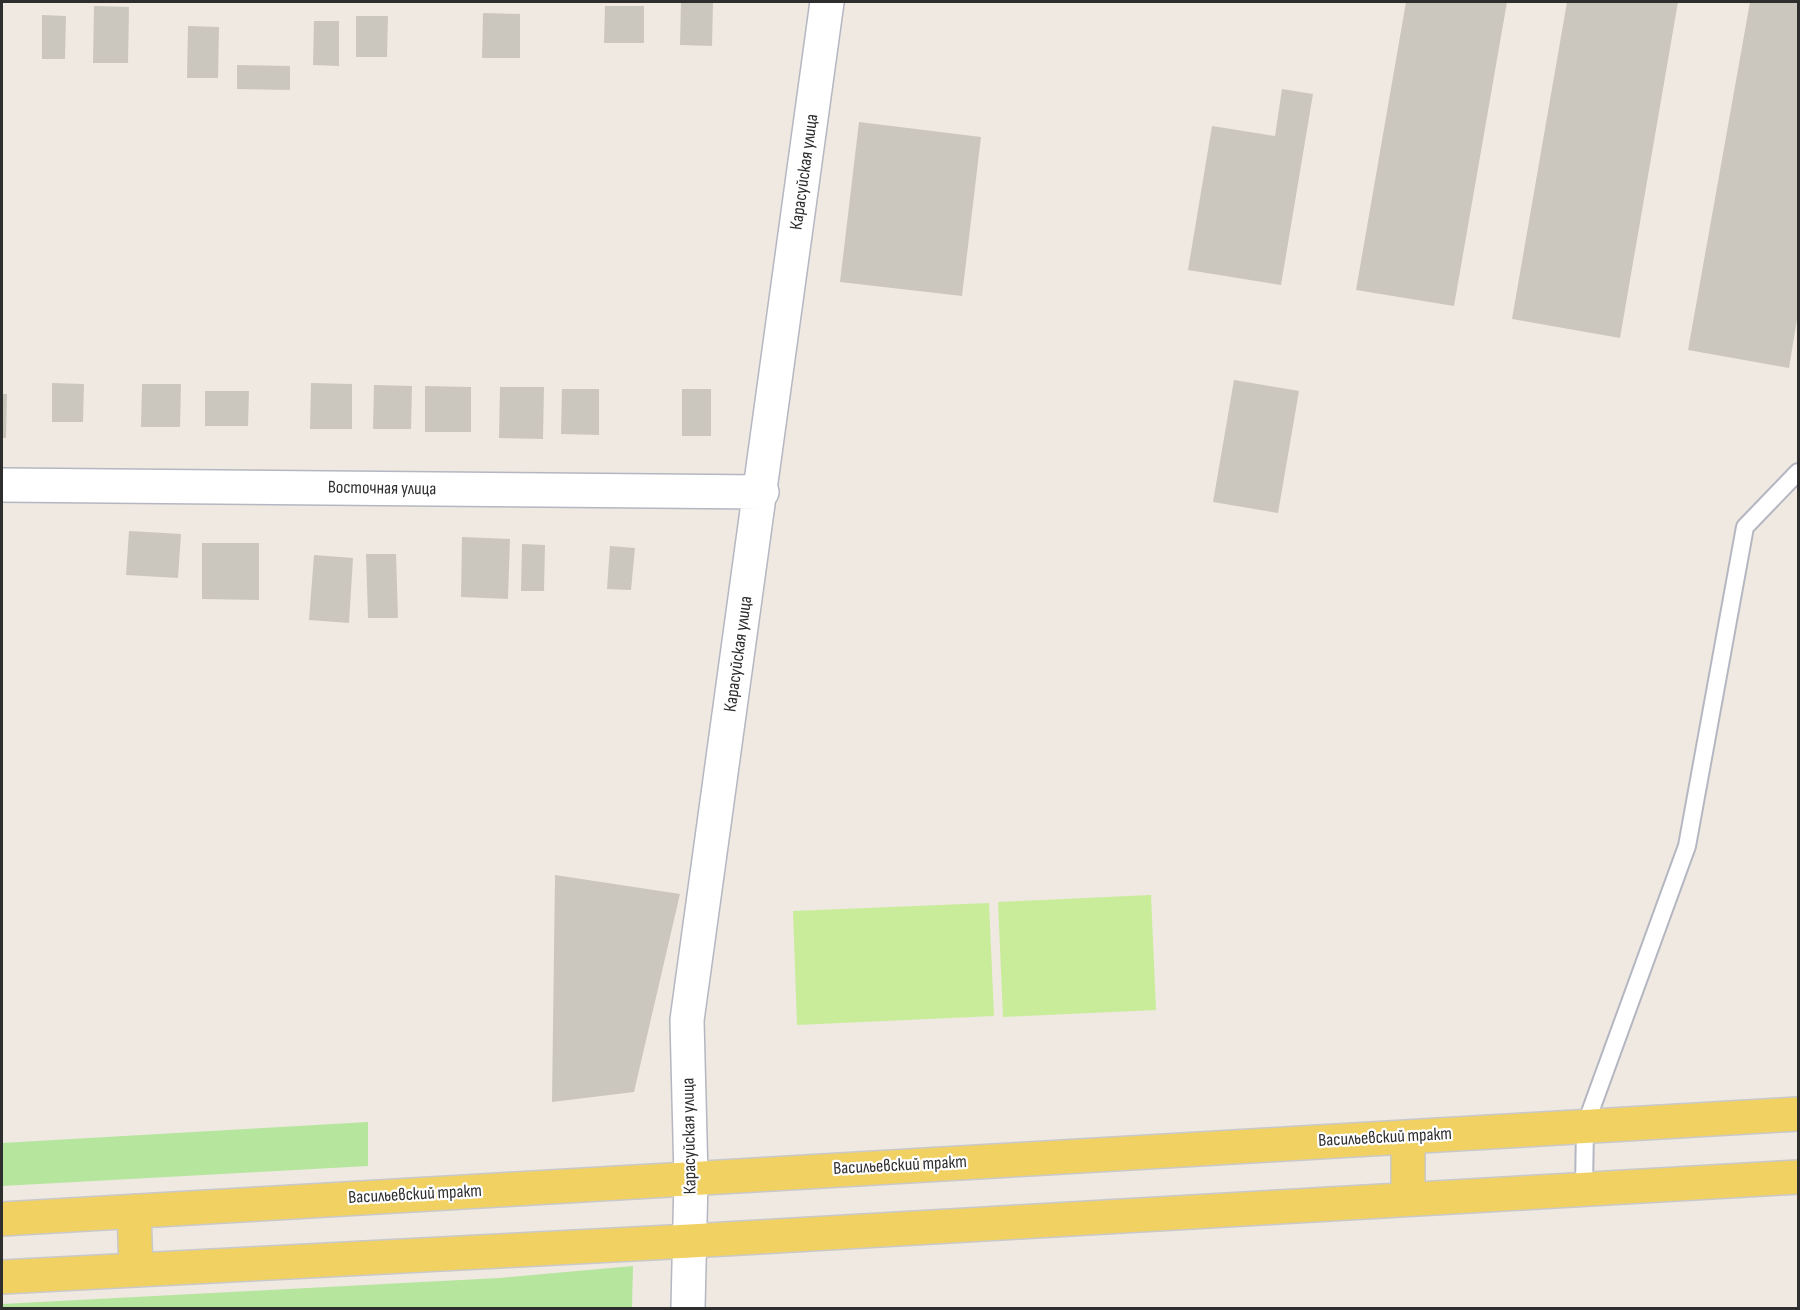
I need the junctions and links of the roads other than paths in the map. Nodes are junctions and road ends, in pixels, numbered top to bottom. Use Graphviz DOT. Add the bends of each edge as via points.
graph roads {
  1 [pos="828,2"];
  2 [pos="1798,472"];
  3 [pos="2,485"];
  4 [pos="762,492"];
  5 [pos="1798,1114"];
  6 [pos="1585,1126"];
  7 [pos="1408,1137"];
  8 [pos="1798,1176"];
  9 [pos="692,1179"];
  10 [pos="1584,1189"];
  11 [pos="1408,1199"];
  12 [pos="134,1211"];
  13 [pos="2,1219"];
  14 [pos="690,1241"];
  15 [pos="136,1270"];
  16 [pos="2,1277"];
  17 [pos="688,1308"];
  1 -- 4 [label="street, Карасуйская улица"];
  2 -- 6 [label="lane" via="1745,527 1688,846"];
  3 -- 4 [label="street, Восточная улица"];
  4 -- 9 [label="street, Карасуйская улица" via="687,1020"];
  5 -- 6 [label="main road, Васильевский тракт"];
  6 -- 7 [label="main road, Васильевский тракт"];
  6 -- 10 [label="lane"];
  7 -- 9 [label="main road, Васильевский тракт"];
  7 -- 11 [label="main road"];
  8 -- 10 [label="main road"];
  9 -- 12 [label="main road, Васильевский тракт"];
  9 -- 14 [label="street, Карасуйская улица"];
  10 -- 11 [label="main road"];
  11 -- 14 [label="main road"];
  12 -- 13 [label="main road, Васильевский тракт"];
  12 -- 15 [label="main road"];
  14 -- 15 [label="main road"];
  14 -- 17 [label="street, Карасуйская улица"];
  15 -- 16 [label="main road"];
}
